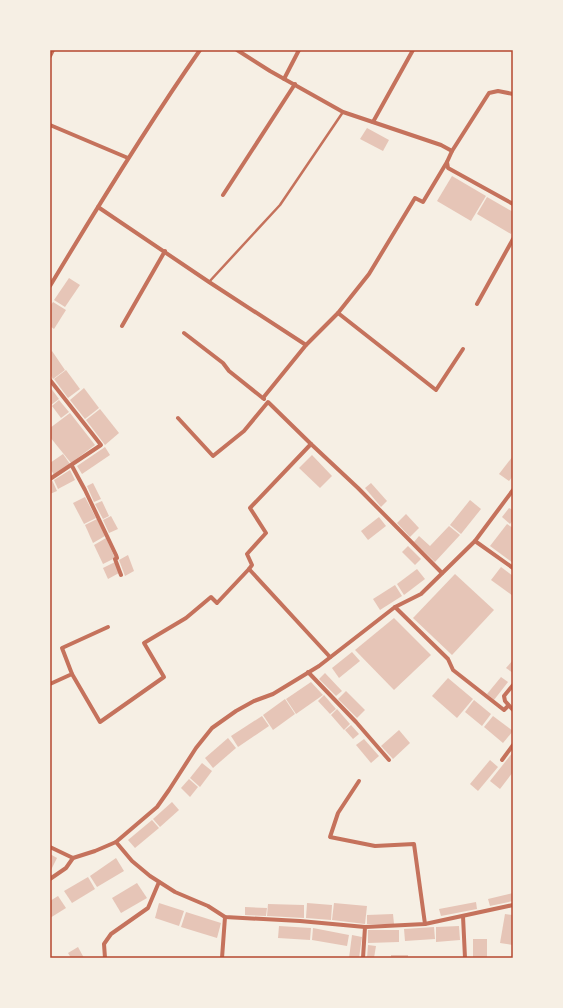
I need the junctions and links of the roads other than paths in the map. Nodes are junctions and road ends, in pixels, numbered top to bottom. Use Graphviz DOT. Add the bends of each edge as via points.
graph roads {
  1 [pos="53,50"];
  2 [pos="200,50"];
  3 [pos="237,50"];
  4 [pos="299,50"];
  5 [pos="413,50"];
  6 [pos="50,56"];
  7 [pos="284,79"];
  8 [pos="295,84"];
  9 [pos="513,94"];
  10 [pos="343,112"];
  11 [pos="373,122"];
  12 [pos="50,125"];
  13 [pos="452,151"];
  14 [pos="128,158"];
  15 [pos="447,162"];
  16 [pos="223,195"];
  17 [pos="513,204"];
  18 [pos="98,207"];
  19 [pos="513,239"];
  20 [pos="165,251"];
  21 [pos="210,282"];
  22 [pos="50,286"];
  23 [pos="477,304"];
  24 [pos="338,313"];
  25 [pos="122,326"];
  26 [pos="184,333"];
  27 [pos="306,345"];
  28 [pos="464,349"];
  29 [pos="50,380"];
  30 [pos="263,398"];
  31 [pos="268,402"];
  32 [pos="178,418"];
  33 [pos="311,444"];
  34 [pos="72,466"];
  35 [pos="50,479"];
  36 [pos="513,490"];
  37 [pos="475,541"];
  38 [pos="513,568"];
  39 [pos="249,569"];
  40 [pos="442,572"];
  41 [pos="121,575"];
  42 [pos="395,607"];
  43 [pos="108,627"];
  44 [pos="330,657"];
  45 [pos="308,672"];
  46 [pos="72,674"];
  47 [pos="50,684"];
  48 [pos="513,685"];
  49 [pos="508,706"];
  50 [pos="513,710"];
  51 [pos="513,745"];
  52 [pos="389,760"];
  53 [pos="502,760"];
  54 [pos="359,781"];
  55 [pos="116,842"];
  56 [pos="50,847"];
  57 [pos="74,858"];
  58 [pos="50,879"];
  59 [pos="159,882"];
  60 [pos="513,905"];
  61 [pos="462,916"];
  62 [pos="225,917"];
  63 [pos="426,924"];
  64 [pos="365,927"];
  65 [pos="105,958"];
  66 [pos="222,958"];
  67 [pos="363,958"];
  68 [pos="465,958"];
  1 -- 6 [label="street"];
  2 -- 14 [label="street"];
  3 -- 7 [label="street"];
  4 -- 7 [label="street"];
  5 -- 11 [label="street"];
  7 -- 8 [label="street"];
  8 -- 10 [label="street"];
  8 -- 16 [label="street"];
  9 -- 13 [label="street" via="498,91 489,93"];
  10 -- 11 [label="street"];
  10 -- 21 [label="lane" via="280,205"];
  11 -- 13 [label="street"];
  12 -- 14 [label="street"];
  13 -- 15 [label="street"];
  14 -- 18 [label="street"];
  15 -- 17 [label="street" via="448,168"];
  15 -- 24 [label="street" via="423,202 415,198 368,274"];
  18 -- 20 [label="street"];
  18 -- 22 [label="street"];
  19 -- 23 [label="street"];
  20 -- 21 [label="street"];
  20 -- 25 [label="street"];
  21 -- 27 [label="street"];
  24 -- 27 [label="street"];
  24 -- 28 [label="street" via="436,390"];
  26 -- 30 [label="street"];
  27 -- 30 [label="street"];
  29 -- 34 [label="street" via="101,445"];
  30 -- 31 [label="street"];
  31 -- 32 [label="street" via="244,431 212,456"];
  31 -- 33 [label="street"];
  33 -- 39 [label="street" via="250,508 266,533 247,554 252,566"];
  33 -- 40 [label="street"];
  34 -- 35 [label="street"];
  34 -- 41 [label="street" via="116,555"];
  36 -- 37 [label="street"];
  37 -- 38 [label="street"];
  37 -- 40 [label="street"];
  39 -- 44 [label="street"];
  39 -- 46 [label="street" via="216,603 211,597 186,618 144,643 164,677 100,722"];
  40 -- 42 [label="street" via="421,594"];
  42 -- 44 [label="street"];
  42 -- 49 [label="street" via="448,658 453,670 504,710"];
  43 -- 46 [label="street" via="62,648"];
  44 -- 45 [label="street"];
  45 -- 52 [label="street"];
  45 -- 55 [label="street" via="273,694 236,711 212,728 196,748 170,790"];
  46 -- 47 [label="street"];
  48 -- 49 [label="street" via="504,696 504,702"];
  49 -- 50 [label="street"];
  51 -- 53 [label="street"];
  54 -- 63 [label="street" via="338,813 330,837 375,846 414,844"];
  55 -- 57 [label="street"];
  55 -- 59 [label="street" via="132,861"];
  56 -- 57 [label="street"];
  57 -- 58 [label="street" via="66,868"];
  59 -- 62 [label="street"];
  59 -- 65 [label="street" via="148,908 111,934 104,944"];
  60 -- 61 [label="street"];
  61 -- 63 [label="street"];
  61 -- 68 [label="street"];
  62 -- 64 [label="street"];
  62 -- 66 [label="street"];
  63 -- 64 [label="street"];
  64 -- 67 [label="street"];
}
